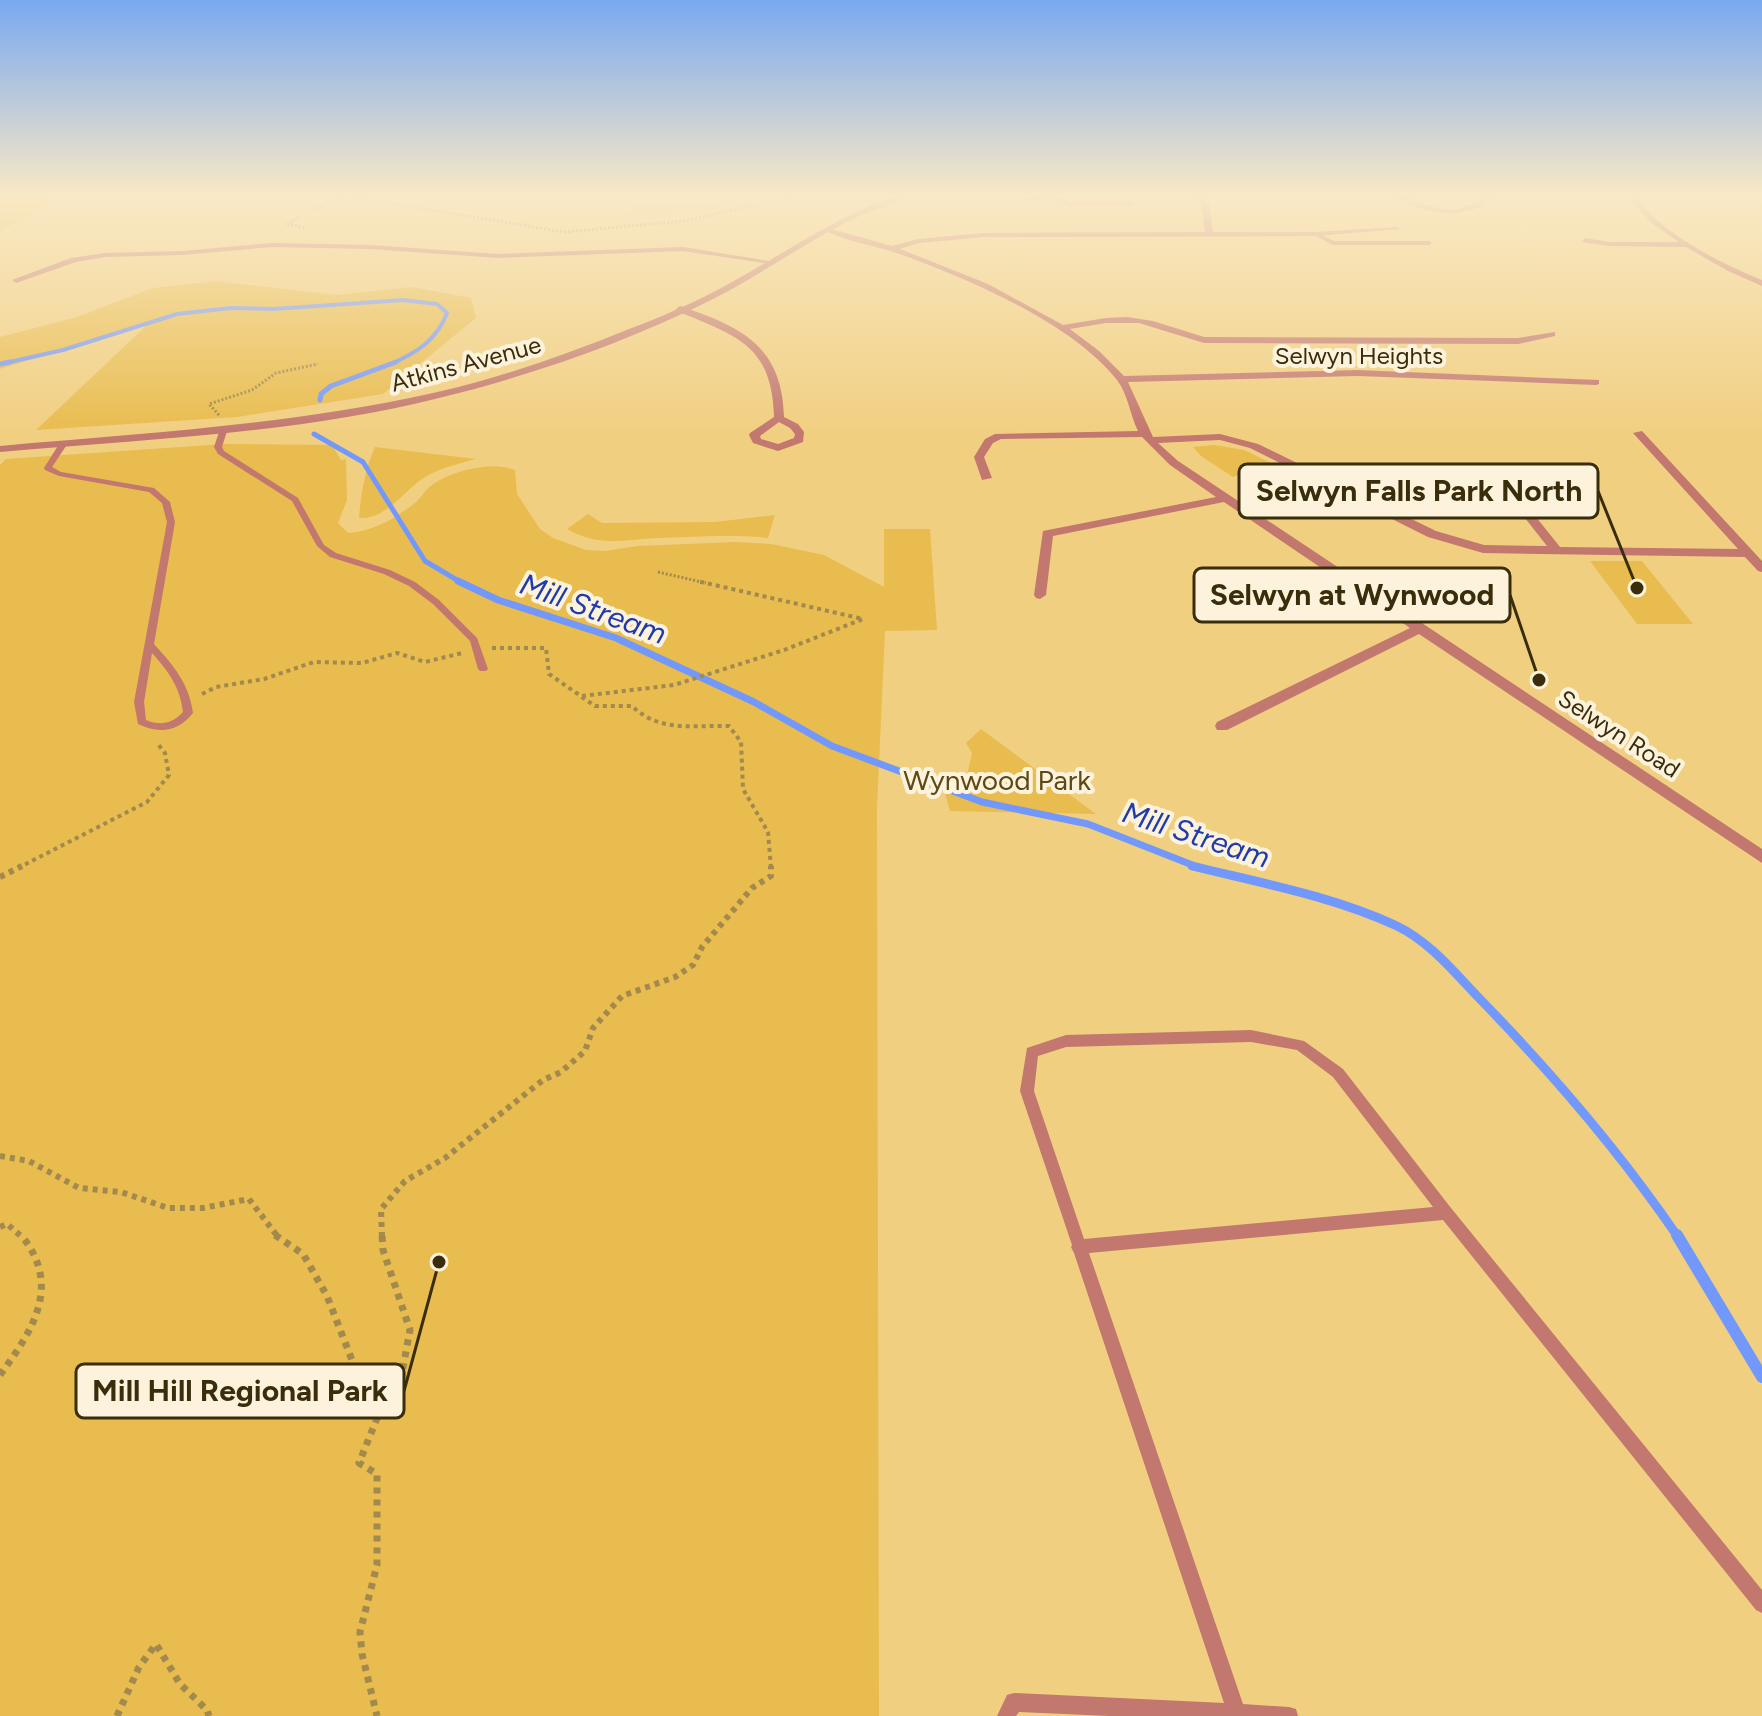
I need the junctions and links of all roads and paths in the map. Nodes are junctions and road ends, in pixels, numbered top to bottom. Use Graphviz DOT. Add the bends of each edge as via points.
graph roads {
  1 [pos="33,274"];
  2 [pos="750,274"];
  3 [pos="954,274"];
  4 [pos="1743,274"];
  5 [pos="16,280"];
  6 [pos="1762,283"];
  7 [pos="680,309"];
  8 [pos="1062,328"];
  9 [pos="1552,334"];
  10 [pos="318,364"];
  11 [pos="1122,379"];
  12 [pos="1596,382"];
  13 [pos="779,418"];
  14 [pos="223,431"];
  15 [pos="1638,433"];
  16 [pos="1148,437"];
  17 [pos="64,443"];
  18 [pos="0,449"];
  19 [pos="1478,467"];
  20 [pos="986,478"];
  21 [pos="1226,498"];
  22 [pos="1558,552"];
  23 [pos="1748,553"];
  24 [pos="1762,568"];
  25 [pos="658,572"];
  26 [pos="1040,595"];
  27 [pos="1418,629"];
  28 [pos="150,645"];
  29 [pos="479,649"];
  30 [pos="483,669"];
  31 [pos="581,696"];
  32 [pos="187,697"];
  33 [pos="1222,726"];
  34 [pos="153,729"];
  35 [pos="1762,857"];
  36 [pos="0,877"];
  37 [pos="0,1156"];
  38 [pos="1446,1213"];
  39 [pos="0,1227"];
  40 [pos="1078,1247"];
  41 [pos="0,1375"];
  42 [pos="380,1411"];
  43 [pos="1762,1604"];
  44 [pos="1237,1713"];
  45 [pos="117,1716"];
  46 [pos="209,1716"];
  47 [pos="377,1716"];
  48 [pos="1006,1716"];
  49 [pos="1289,1716"];
  1 -- 5 [label="street"];
  2 -- 7 [label="street, Atkins Avenue"];
  3 -- 8 [label="street, Selwyn Road"];
  4 -- 6 [label="street"];
  7 -- 13 [label="street" via="733,332 768,361 778,377"];
  7 -- 14 [label="street, Atkins Avenue" via="502,378 387,407"];
  8 -- 9 [label="street" via="1116,319 1150,323 1204,340 1518,341"];
  8 -- 11 [label="street, Selwyn Road"];
  10 -- 14 [label="path" via="276,373 252,390 209,404 226,420"];
  11 -- 12 [label="street, Selwyn Heights" via="1358,373"];
  11 -- 16 [label="street, Selwyn Road"];
  14 -- 17 [label="street, Atkins Avenue"];
  14 -- 29 [label="lane" via="221,452 295,500 321,546 353,564 412,584 461,625"];
  15 -- 23 [label="street"];
  16 -- 20 [label="street" via="999,436 979,457"];
  16 -- 21 [label="street, Selwyn Road" via="1174,463"];
  16 -- 22 [label="street" via="1220,437 1254,446 1432,534 1483,549"];
  17 -- 18 [label="street, Atkins Avenue"];
  17 -- 28 [label="lane" via="48,468 151,490 166,502 171,522"];
  19 -- 22 [label="street" via="1504,484"];
  21 -- 26 [label="street" via="1047,534"];
  21 -- 27 [label="street, Selwyn Road"];
  22 -- 23 [label="street"];
  23 -- 24 [label="street"];
  25 -- 31 [label="path" via="863,619 674,685"];
  27 -- 33 [label="street"];
  27 -- 35 [label="street, Selwyn Road"];
  28 -- 32 [label="lane" via="183,683"];
  28 -- 34 [label="lane" via="139,702 141,722"];
  29 -- 30 [label="lane"];
  29 -- 31 [label="path" via="546,648 549,674"];
  29 -- 32 [label="path" via="425,662 397,653 362,663 314,662"];
  31 -- 42 [label="path" via="595,706 632,706 654,724 729,726 742,738 744,790 768,833 771,876 752,888 693,965 622,996 593,1028 585,1051 445,1158 405,1181 381,1209 383,1250 410,1330 402,1373"];
  32 -- 34 [label="lane" via="188,713 182,722"];
  34 -- 36 [label="path" via="149,734 165,753 169,775 147,802"];
  37 -- 42 [label="path" via="27,1162 76,1187 116,1191 158,1207 205,1209 249,1199 276,1236 303,1254"];
  38 -- 40 [label="lane"];
  38 -- 40 [label="lane" via="1338,1073 1300,1045 1251,1036 1066,1041 1032,1052 1027,1091"];
  38 -- 43 [label="lane"];
  39 -- 41 [label="path" via="7,1224 21,1232 41,1274 34,1326"];
  40 -- 44 [label="lane"];
  42 -- 47 [label="path" via="359,1463 377,1474 379,1496 381,1544 360,1631"];
  44 -- 48 [label="lane" via="1014,1702"];
  44 -- 49 [label="lane"];
  45 -- 46 [label="path" via="156,1644 180,1684"];
}
